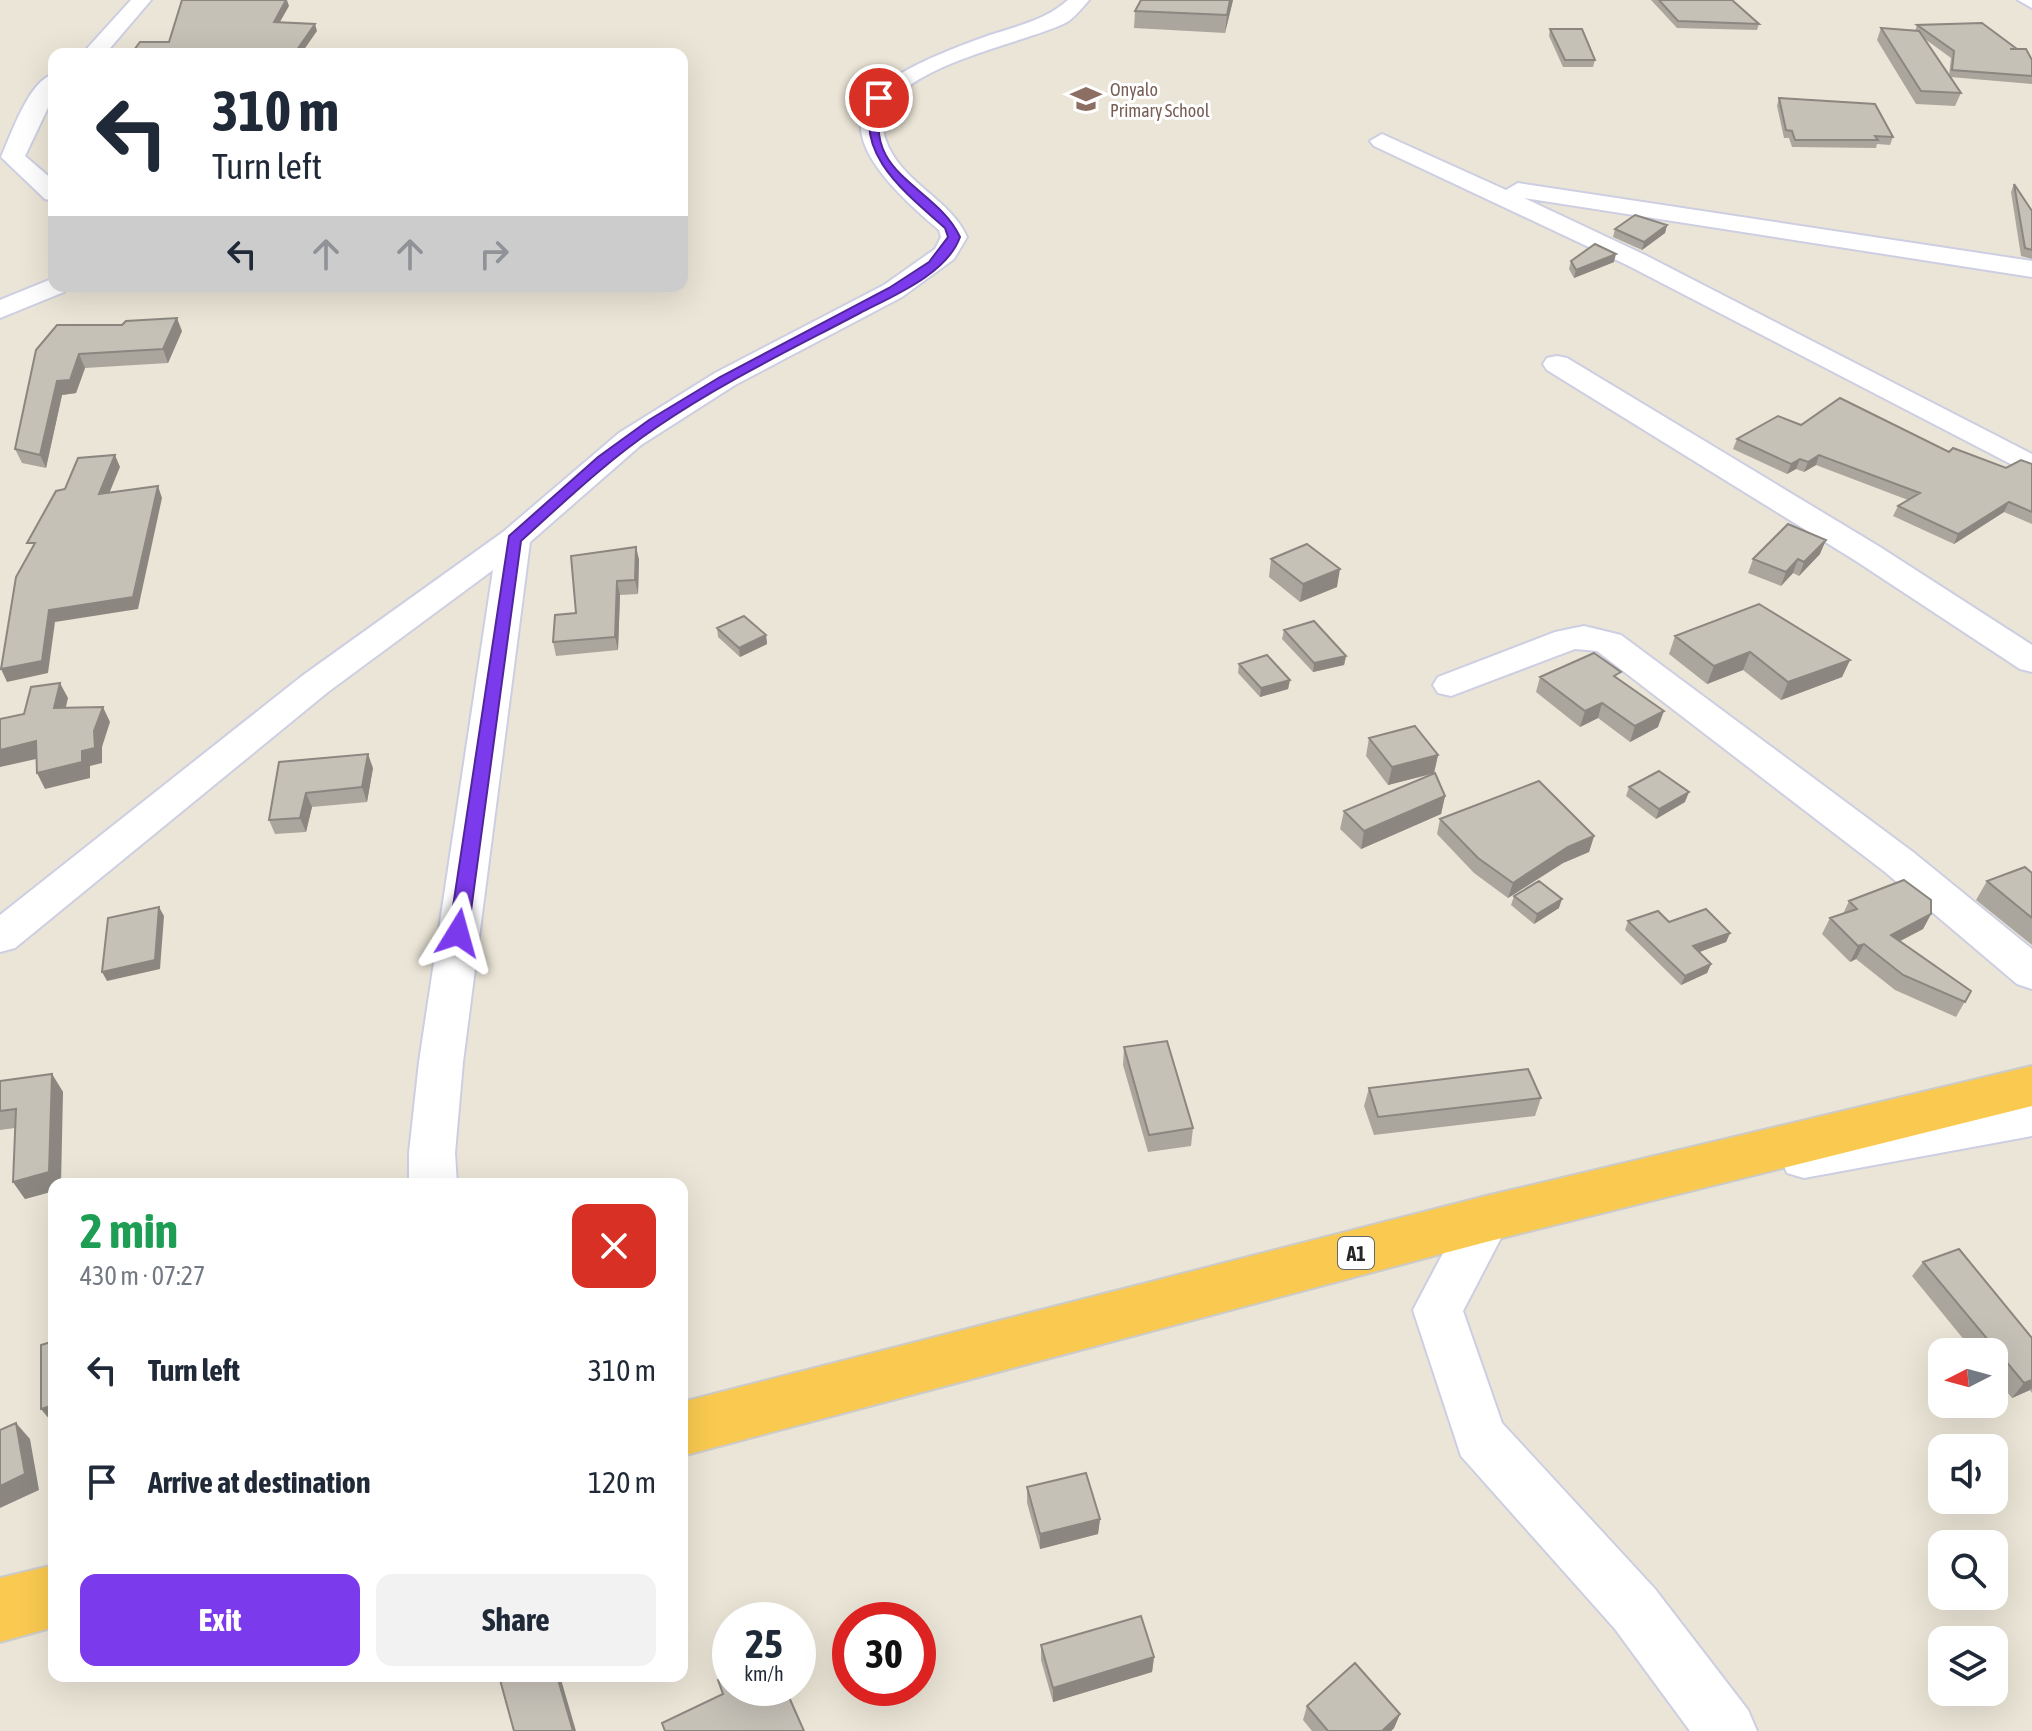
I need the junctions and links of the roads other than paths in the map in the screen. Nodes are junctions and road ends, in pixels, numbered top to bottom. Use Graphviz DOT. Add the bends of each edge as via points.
graph roads {
  1 [pos="141,0"];
  2 [pos="1079,0"];
  3 [pos="100,48"];
  4 [pos="48,88"];
  5 [pos="1382,141"];
  6 [pos="1473,184"];
  7 [pos="48,189"];
  8 [pos="2032,269"];
  9 [pos="48,289"];
  10 [pos="0,310"];
  11 [pos="1557,364"];
  12 [pos="2032,466"];
  13 [pos="514,539"];
  14 [pos="2032,661"];
  15 [pos="1451,685"];
  16 [pos="0,937"];
  17 [pos="2032,973"];
  18 [pos="2032,1086"];
  19 [pos="2032,1117"];
  20 [pos="433,1178"];
  21 [pos="1486,1219"];
  22 [pos="688,1427"];
  23 [pos="48,1598"];
  24 [pos="0,1610"];
  25 [pos="1727,1731"];
  1 -- 3 [label="street"];
  2 -- 13 [label="street" via="1061,17 918,74 873,107 875,140 887,166 950,227 954,237 945,254 869,305 663,417 603,460"];
  4 -- 7 [label="street" via="13,157"];
  5 -- 6 [label="street"];
  6 -- 8 [label="street"];
  6 -- 12 [label="street" via="1636,260"];
  9 -- 10 [label="street"];
  11 -- 14 [label="street"];
  13 -- 16 [label="street" via="315,684"];
  13 -- 20 [label="street" via="441,1062"];
  15 -- 17 [label="street" via="1567,640 1584,637 1609,643 1899,862"];
  18 -- 21 [label="highway, A1"];
  19 -- 21 [label="street"];
  21 -- 22 [label="highway, A1"];
  21 -- 25 [label="street" via="1438,1310 1480,1438 1635,1609"];
  23 -- 24 [label="highway"];
}
